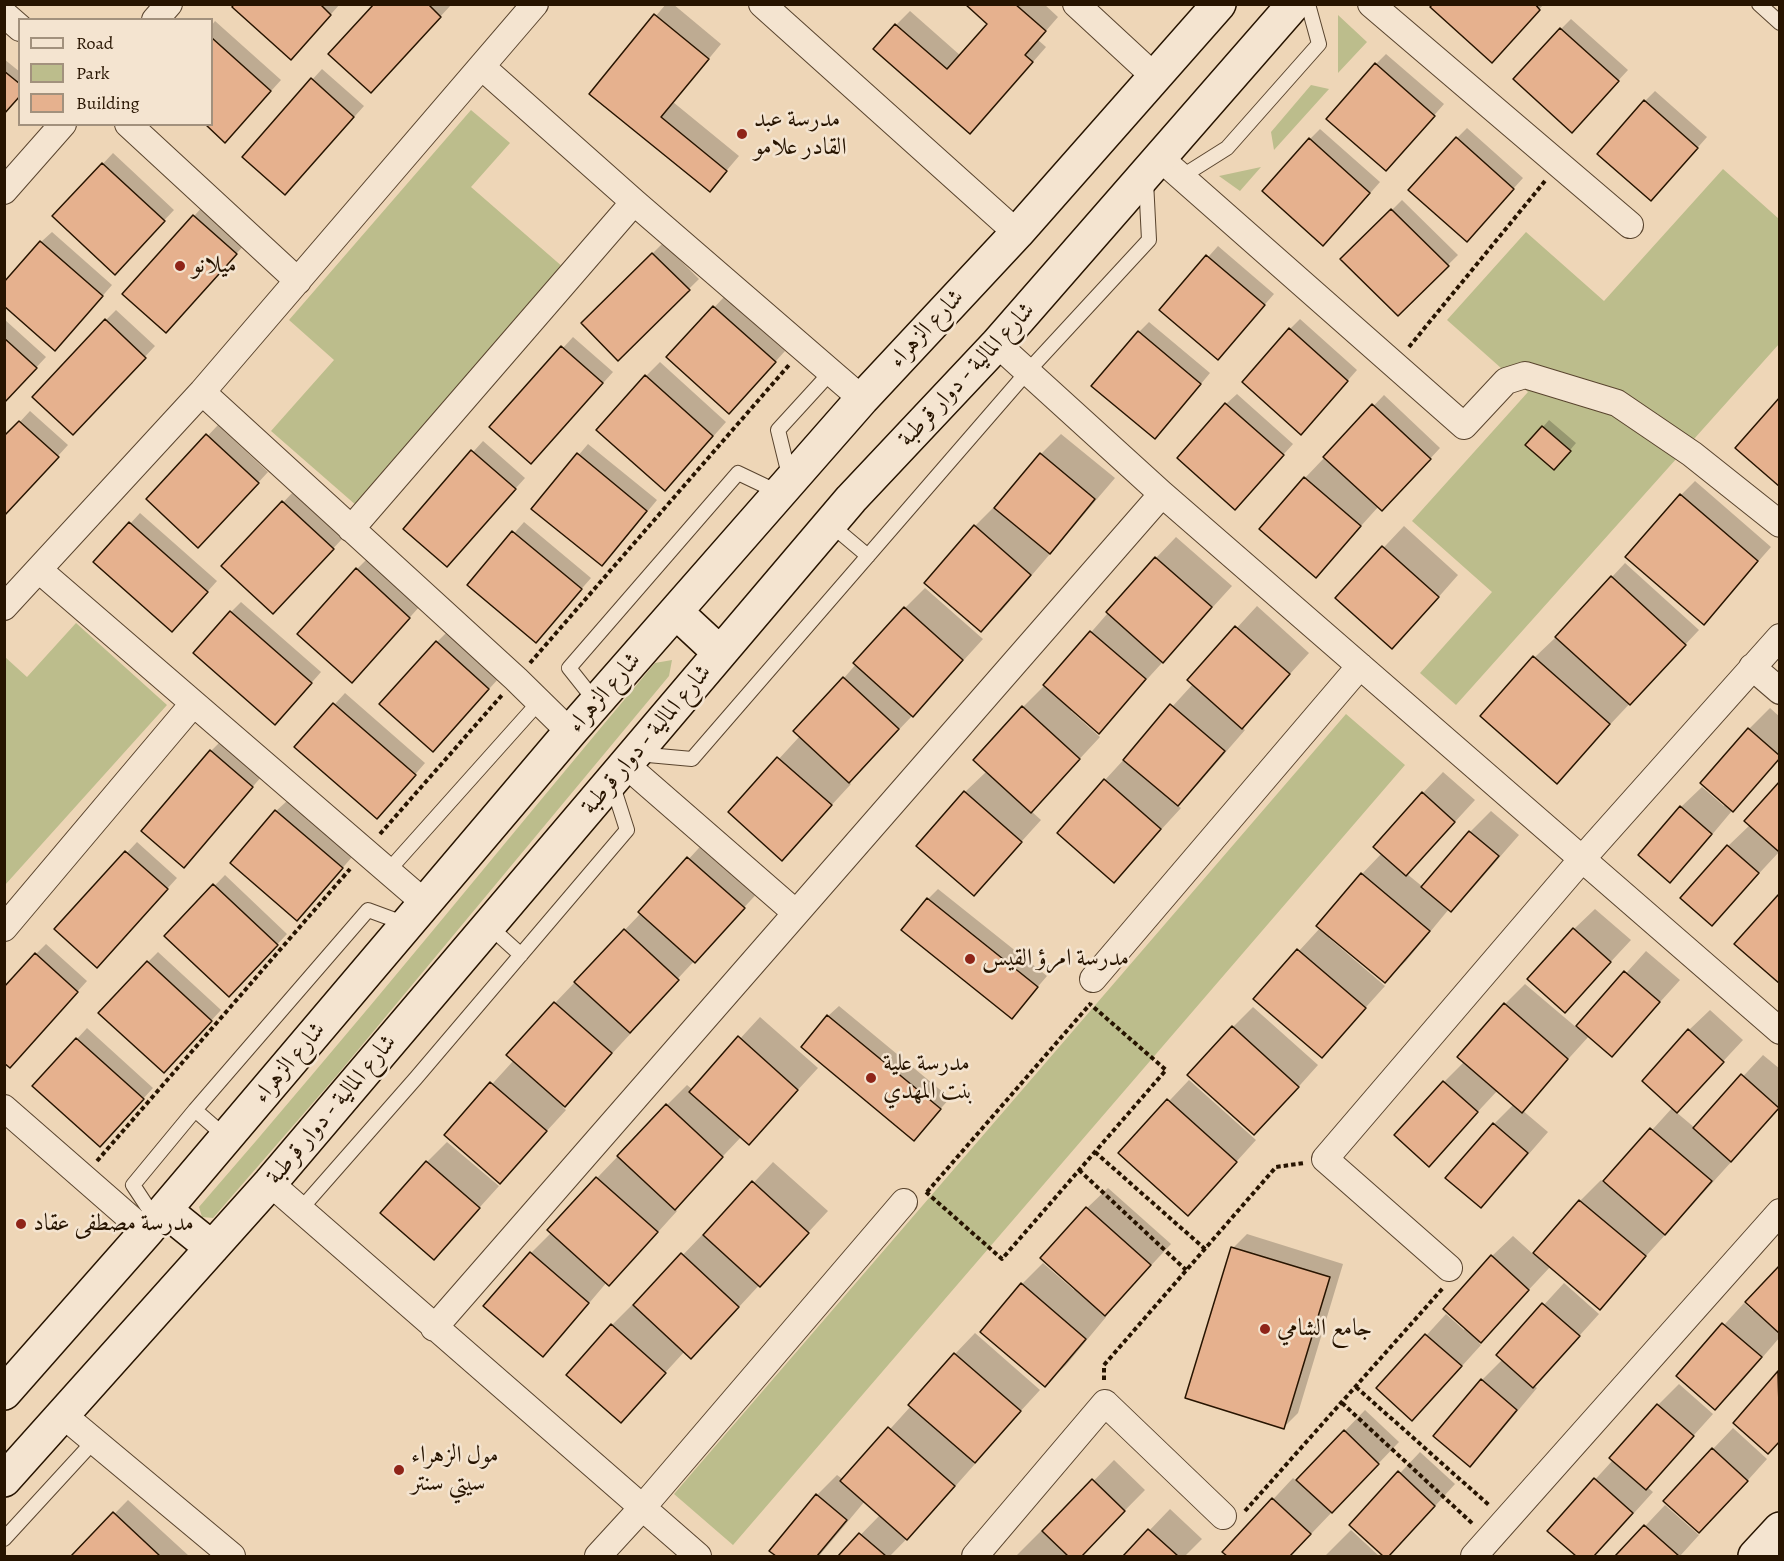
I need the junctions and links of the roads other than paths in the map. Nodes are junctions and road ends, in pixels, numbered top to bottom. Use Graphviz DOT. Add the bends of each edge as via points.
graph roads {
  1 [pos="169,4"];
  2 [pos="536,4"];
  3 [pos="762,4"];
  4 [pos="1076,4"];
  5 [pos="1219,4"];
  6 [pos="1294,4"];
  7 [pos="1308,4"];
  8 [pos="1371,4"];
  9 [pos="1759,4"];
  10 [pos="4,14"];
  11 [pos="157,18"];
  12 [pos="1779,23"];
  13 [pos="18,26"];
  14 [pos="482,67"];
  15 [pos="1155,76"];
  16 [pos="61,126"];
  17 [pos="130,126"];
  18 [pos="1162,170"];
  19 [pos="4,191"];
  20 [pos="634,202"];
  21 [pos="1630,225"];
  22 [pos="1017,233"];
  23 [pos="298,280"];
  24 [pos="997,344"];
  25 [pos="1028,371"];
  26 [pos="831,372"];
  27 [pos="202,393"];
  28 [pos="862,399"];
  29 [pos="785,487"];
  30 [pos="1162,494"];
  31 [pos="830,524"];
  32 [pos="1779,524"];
  33 [pos="351,529"];
  34 [pos="868,555"];
  35 [pos="39,570"];
  36 [pos="7,600"];
  37 [pos="676,612"];
  38 [pos="1779,637"];
  39 [pos="720,653"];
  40 [pos="1360,666"];
  41 [pos="1752,667"];
  42 [pos="1779,691"];
  43 [pos="539,702"];
  44 [pos="596,702"];
  45 [pos="193,704"];
  46 [pos="570,732"];
  47 [pos="624,767"];
  48 [pos="1582,859"];
  49 [pos="388,871"];
  50 [pos="796,913"];
  51 [pos="416,914"];
  52 [pos="489,926"];
  53 [pos="4,928"];
  54 [pos="521,955"];
  55 [pos="1092,992"];
  56 [pos="1779,1031"];
  57 [pos="4,1108"];
  58 [pos="195,1110"];
  59 [pos="226,1137"];
  60 [pos="270,1183"];
  61 [pos="915,1197"];
  62 [pos="300,1210"];
  63 [pos="1779,1212"];
  64 [pos="156,1221"];
  65 [pos="212,1248"];
  66 [pos="1449,1268"];
  67 [pos="434,1328"];
  68 [pos="4,1393"];
  69 [pos="63,1414"];
  70 [pos="94,1441"];
  71 [pos="4,1480"];
  72 [pos="642,1508"];
  73 [pos="1223,1516"];
  74 [pos="1779,1529"];
  75 [pos="4,1539"];
  76 [pos="1482,1548"];
  77 [pos="232,1557"];
  78 [pos="598,1557"];
  79 [pos="698,1557"];
  80 [pos="975,1557"];
  81 [pos="1755,1557"];
  1 -- 11 [label="street"];
  2 -- 14 [label="street"];
  3 -- 22 [label="street"];
  4 -- 15 [label="street"];
  5 -- 15 [label="main road, شارع الزهراء"];
  6 -- 18 [label="main road, شارع المالية - دوار قرطبة"];
  7 -- 18 [label="lane" via="1319,44 1227,148"];
  8 -- 21 [label="street"];
  9 -- 12 [label="lane"];
  10 -- 13 [label="street"];
  14 -- 20 [label="street"];
  14 -- 23 [label="street"];
  15 -- 22 [label="main road, شارع الزهراء"];
  16 -- 19 [label="street"];
  17 -- 23 [label="street"];
  18 -- 24 [label="main road, شارع المالية - دوار قرطبة"];
  18 -- 25 [label="lane" via="1149,240"];
  18 -- 32 [label="street" via="1464,426 1506,381 1525,375 1617,403 1692,454"];
  20 -- 26 [label="street"];
  20 -- 33 [label="street"];
  22 -- 28 [label="main road, شارع الزهراء"];
  23 -- 27 [label="street"];
  24 -- 25 [label="street"];
  24 -- 31 [label="main road, شارع المالية - دوار قرطبة"];
  25 -- 30 [label="street"];
  25 -- 34 [label="lane"];
  26 -- 28 [label="street"];
  26 -- 29 [label="lane" via="778,430"];
  27 -- 33 [label="street"];
  27 -- 35 [label="street"];
  28 -- 29 [label="main road, شارع الزهراء"];
  29 -- 37 [label="main road, شارع الزهراء"];
  29 -- 44 [label="lane" via="738,473 569,668"];
  30 -- 40 [label="street"];
  30 -- 50 [label="street"];
  31 -- 34 [label="lane"];
  31 -- 39 [label="main road, شارع المالية - دوار قرطبة"];
  33 -- 43 [label="street"];
  34 -- 47 [label="lane" via="692,759"];
  35 -- 36 [label="street"];
  35 -- 45 [label="street"];
  37 -- 39 [label="main road"];
  37 -- 44 [label="main road, شارع الزهراء"];
  38 -- 41 [label="street"];
  39 -- 47 [label="main road, شارع المالية - دوار قرطبة"];
  40 -- 48 [label="street"];
  40 -- 55 [label="street"];
  41 -- 42 [label="street"];
  41 -- 48 [label="street"];
  43 -- 46 [label="street"];
  43 -- 49 [label="lane"];
  44 -- 46 [label="main road, شارع الزهراء"];
  45 -- 49 [label="street"];
  45 -- 53 [label="street"];
  46 -- 51 [label="main road, شارع الزهراء"];
  47 -- 50 [label="street"];
  47 -- 52 [label="main road, شارع المالية - دوار قرطبة"];
  47 -- 54 [label="lane" via="627,830"];
  48 -- 56 [label="street"];
  48 -- 66 [label="street" via="1325,1159"];
  49 -- 51 [label="street"];
  50 -- 67 [label="street"];
  51 -- 58 [label="lane" via="368,910"];
  51 -- 59 [label="main road, شارع الزهراء"];
  52 -- 54 [label="lane"];
  52 -- 60 [label="main road, شارع المالية - دوار قرطبة"];
  54 -- 62 [label="lane"];
  57 -- 64 [label="street" via="83,1177"];
  58 -- 59 [label="lane"];
  58 -- 64 [label="lane" via="133,1185"];
  59 -- 64 [label="main road, شارع الزهراء"];
  60 -- 62 [label="street"];
  60 -- 65 [label="main road, شارع المالية - دوار قرطبة"];
  61 -- 72 [label="street"];
  62 -- 67 [label="street"];
  63 -- 76 [label="street"];
  64 -- 65 [label="main road"];
  64 -- 68 [label="main road, شارع الزهراء"];
  65 -- 69 [label="main road, شارع المالية - دوار قرطبة"];
  67 -- 72 [label="street"];
  69 -- 70 [label="street"];
  69 -- 71 [label="main road, شارع المالية - دوار قرطبة"];
  70 -- 75 [label="lane"];
  70 -- 77 [label="street"];
  72 -- 78 [label="street"];
  72 -- 79 [label="street"];
  73 -- 80 [label="street" via="1105,1403"];
  74 -- 81 [label="main road"];
}
